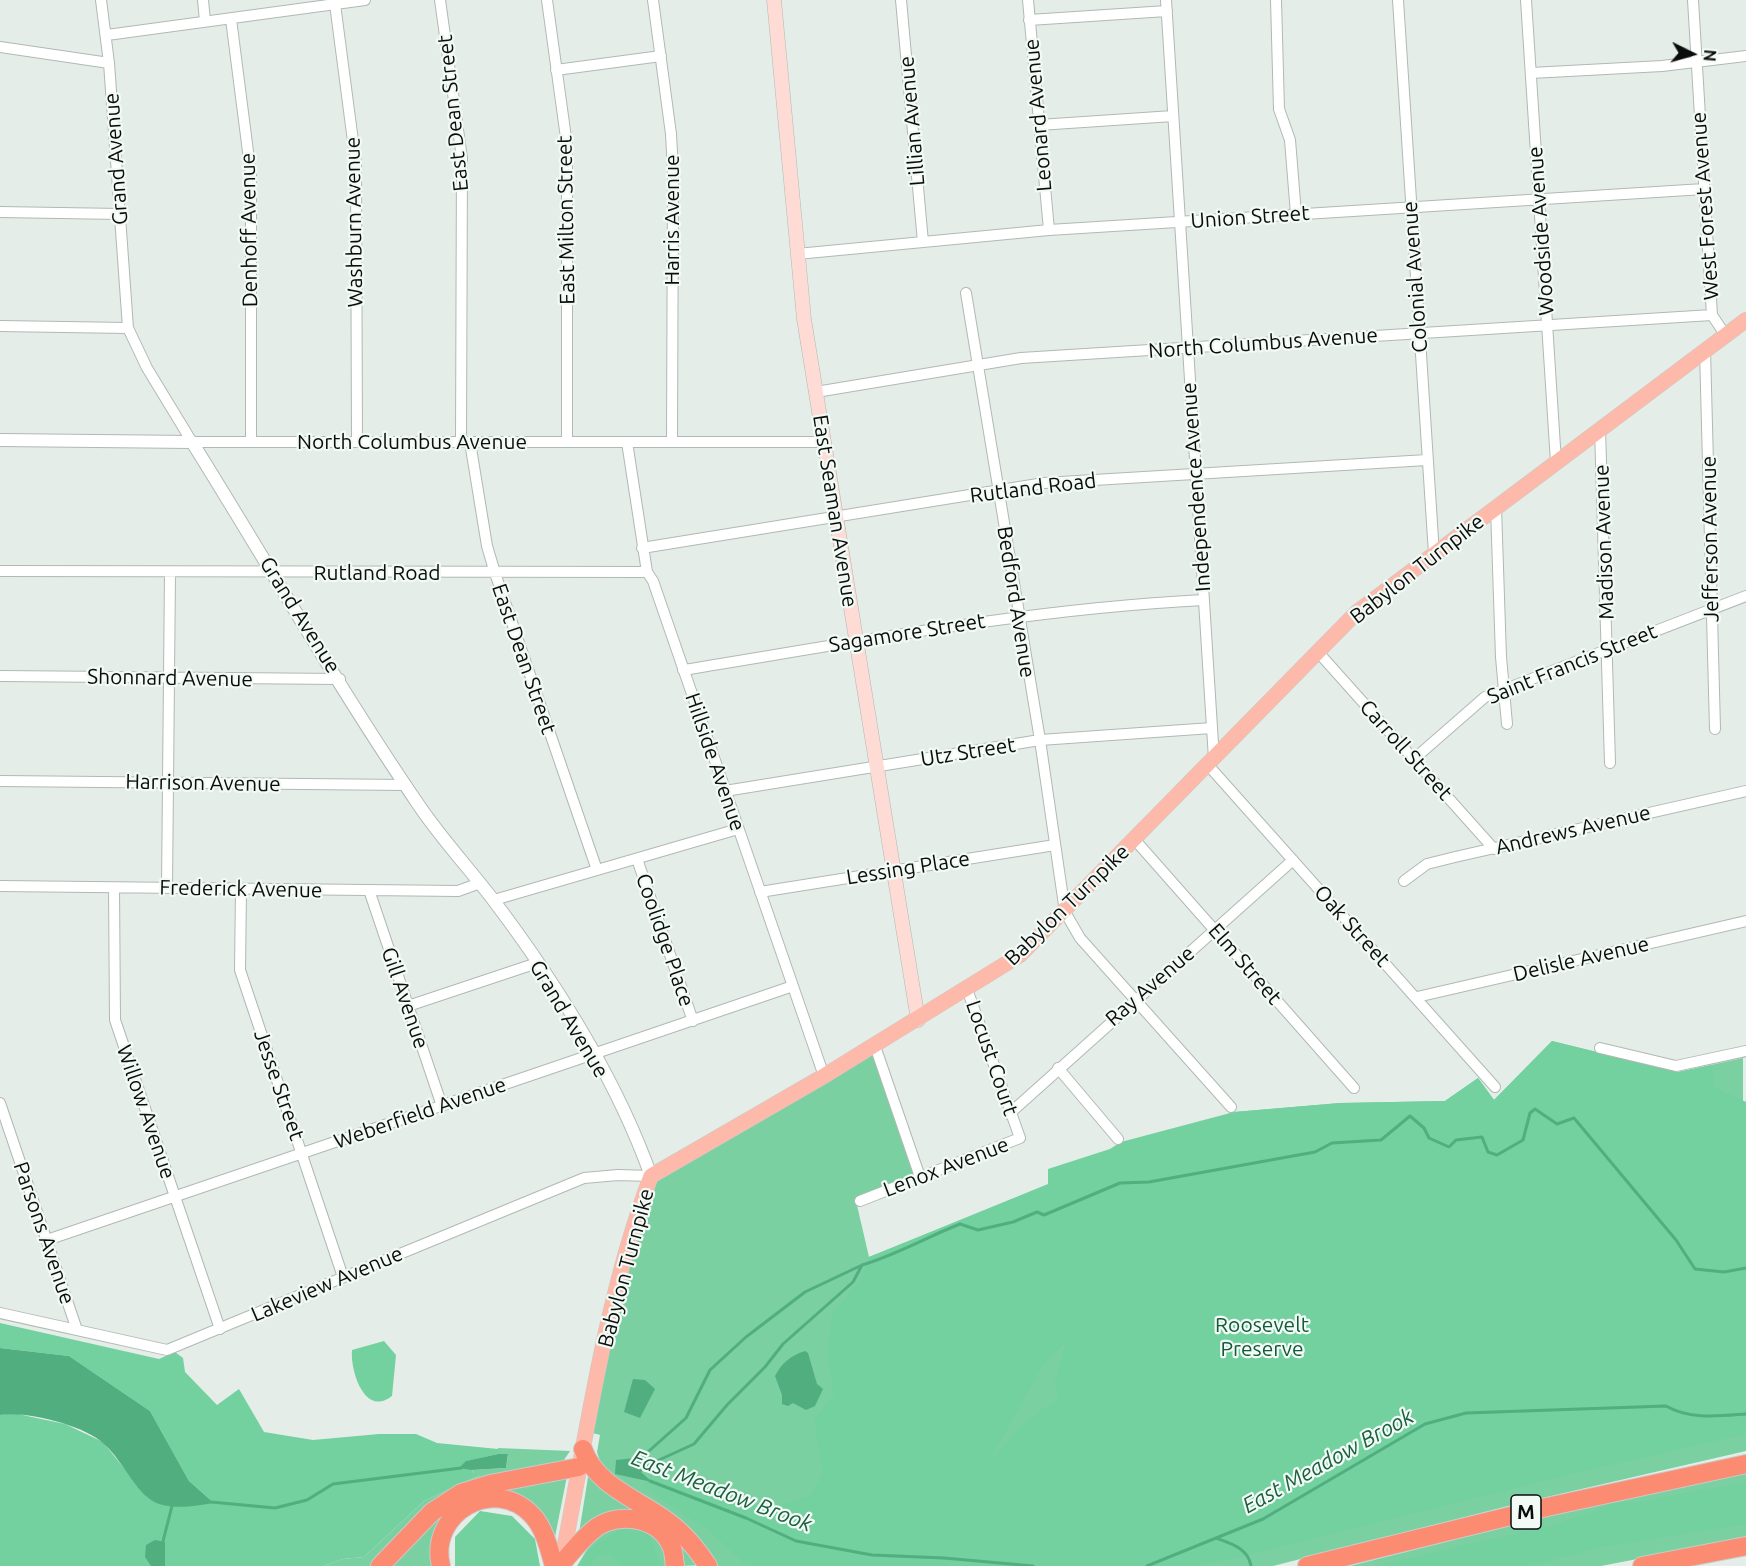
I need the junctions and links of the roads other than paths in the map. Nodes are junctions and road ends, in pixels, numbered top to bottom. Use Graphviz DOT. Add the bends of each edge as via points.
graph roads {
  1 [pos="101,0"];
  2 [pos="202,0"];
  3 [pos="365,0"];
  4 [pos="440,0"];
  5 [pos="547,0"];
  6 [pos="653,0"];
  7 [pos="774,0"];
  8 [pos="900,0"];
  9 [pos="1028,0"];
  10 [pos="1276,0"];
  11 [pos="1398,0"];
  12 [pos="1526,0"];
  13 [pos="1693,0"];
  14 [pos="307,4"];
  15 [pos="335,4"];
  16 [pos="1166,5"];
  17 [pos="231,19"];
  18 [pos="1029,20"];
  19 [pos="205,21"];
  20 [pos="107,35"];
  21 [pos="0,47"];
  22 [pos="661,56"];
  23 [pos="1746,56"];
  24 [pos="1696,62"];
  25 [pos="109,63"];
  26 [pos="556,70"];
  27 [pos="1531,73"];
  28 [pos="1173,116"];
  29 [pos="1039,125"];
  30 [pos="1704,189"];
  31 [pos="1539,199"];
  32 [pos="1411,207"];
  33 [pos="0,212"];
  34 [pos="120,213"];
  35 [pos="1296,214"];
  36 [pos="1180,222"];
  37 [pos="1049,230"];
  38 [pos="923,242"];
  39 [pos="797,254"];
  40 [pos="966,293"];
  41 [pos="1712,315"];
  42 [pos="1746,320"];
  43 [pos="1547,325"];
  44 [pos="0,326"];
  45 [pos="128,328"];
  46 [pos="1419,333"];
  47 [pos="1726,336"];
  48 [pos="1188,348"];
  49 [pos="1705,350"];
  50 [pos="978,366"];
  51 [pos="816,392"];
  52 [pos="1600,429"];
  53 [pos="0,439"];
  54 [pos="192,442"];
  55 [pos="251,442"];
  56 [pos="357,442"];
  57 [pos="466,442"];
  58 [pos="567,442"];
  59 [pos="627,442"];
  60 [pos="672,442"];
  61 [pos="824,442"];
  62 [pos="1427,460"];
  63 [pos="1556,462"];
  64 [pos="1196,474"];
  65 [pos="998,491"];
  66 [pos="1496,508"];
  67 [pos="836,517"];
  68 [pos="642,548"];
  69 [pos="1434,554"];
  70 [pos="0,571"];
  71 [pos="170,572"];
  72 [pos="647,572"];
  73 [pos="274,573"];
  74 [pos="495,573"];
  75 [pos="1746,596"];
  76 [pos="1203,600"];
  77 [pos="1712,608"];
  78 [pos="1018,615"];
  79 [pos="856,642"];
  80 [pos="1607,648"];
  81 [pos="1318,652"];
  82 [pos="683,670"];
  83 [pos="0,676"];
  84 [pos="169,678"];
  85 [pos="340,680"];
  86 [pos="1504,689"];
  87 [pos="1507,724"];
  88 [pos="1212,728"];
  89 [pos="1715,729"];
  90 [pos="1040,740"];
  91 [pos="1414,759"];
  92 [pos="1211,762"];
  93 [pos="1610,763"];
  94 [pos="876,767"];
  95 [pos="0,781"];
  96 [pos="168,783"];
  97 [pos="405,785"];
  98 [pos="725,791"];
  99 [pos="1746,791"];
  100 [pos="738,829"];
  101 [pos="1135,840"];
  102 [pos="1055,845"];
  103 [pos="1494,849"];
  104 [pos="637,859"];
  105 [pos="1293,860"];
  106 [pos="597,870"];
  107 [pos="893,871"];
  108 [pos="1404,881"];
  109 [pos="480,884"];
  110 [pos="0,886"];
  111 [pos="114,888"];
  112 [pos="167,888"];
  113 [pos="241,889"];
  114 [pos="369,890"];
  115 [pos="760,892"];
  116 [pos="494,900"];
  117 [pos="1065,912"];
  118 [pos="1746,921"];
  119 [pos="1215,930"];
  120 [pos="537,963"];
  121 [pos="793,986"];
  122 [pos="967,989"];
  123 [pos="1417,998"];
  124 [pos="1135,1000"];
  125 [pos="408,1006"];
  126 [pos="918,1020"];
  127 [pos="693,1021"];
  128 [pos="875,1046"];
  129 [pos="1600,1048"];
  130 [pos="1746,1051"];
  131 [pos="593,1055"];
  132 [pos="1058,1068"];
  133 [pos="824,1076"];
  134 [pos="1496,1087"];
  135 [pos="1354,1088"];
  136 [pos="0,1103"];
  137 [pos="442,1106"];
  138 [pos="1231,1107"];
  139 [pos="1009,1114"];
  140 [pos="1016,1126"];
  141 [pos="1118,1139"];
  142 [pos="302,1154"];
  143 [pos="651,1176"];
  144 [pos="920,1177"];
  145 [pos="174,1197"];
  146 [pos="860,1201"];
  147 [pos="46,1240"];
  148 [pos="343,1277"];
  149 [pos="0,1313"];
  150 [pos="220,1329"];
  151 [pos="76,1330"];
  152 [pos="583,1449"];
  153 [pos="1746,1464"];
  154 [pos="579,1467"];
  155 [pos="1746,1546"];
  156 [pos="559,1565"];
  157 [pos="380,1566"];
  158 [pos="441,1566"];
  159 [pos="675,1566"];
  160 [pos="708,1566"];
  161 [pos="1307,1566"];
  162 [pos="1642,1566"];
  1 -- 20 [label="street, Grand Avenue"];
  2 -- 19 [label="street"];
  3 -- 15 [label="street"];
  4 -- 57 [label="street, East Dean Street" via="462,158"];
  5 -- 26 [label="street, East Milton Street"];
  6 -- 22 [label="street, Harris Avenue"];
  7 -- 39 [label="main road, East Seaman Avenue"];
  8 -- 38 [label="street, Lillian Avenue"];
  9 -- 18 [label="street, Leonard Avenue"];
  10 -- 35 [label="street" via="1279,109 1290,140"];
  11 -- 32 [label="street, Colonial Avenue"];
  12 -- 27 [label="street, Woodside Avenue"];
  13 -- 24 [label="street, West Forest Avenue"];
  14 -- 15 [label="street"];
  14 -- 17 [label="street"];
  15 -- 56 [label="street, Washburn Avenue" via="357,164"];
  16 -- 18 [label="street"];
  16 -- 28 [label="street, Independence Avenue"];
  17 -- 19 [label="street"];
  17 -- 55 [label="street, Denhoff Avenue" via="251,175"];
  18 -- 29 [label="street, Leonard Avenue"];
  19 -- 20 [label="street"];
  20 -- 25 [label="street, Grand Avenue"];
  21 -- 25 [label="street"];
  22 -- 26 [label="street"];
  22 -- 60 [label="street, Harris Avenue" via="674,181"];
  23 -- 24 [label="street"];
  24 -- 27 [label="street"];
  24 -- 30 [label="street, West Forest Avenue"];
  25 -- 34 [label="street, Grand Avenue"];
  26 -- 58 [label="street, East Milton Street" via="567,157"];
  27 -- 31 [label="street, Woodside Avenue"];
  28 -- 29 [label="street"];
  28 -- 36 [label="street, Independence Avenue"];
  29 -- 37 [label="street, Leonard Avenue"];
  30 -- 31 [label="street, Union Street"];
  30 -- 41 [label="street, West Forest Avenue"];
  31 -- 32 [label="street, Union Street"];
  31 -- 43 [label="street, Woodside Avenue"];
  32 -- 35 [label="street, Union Street"];
  32 -- 46 [label="street, Colonial Avenue"];
  33 -- 34 [label="street"];
  34 -- 45 [label="street, Grand Avenue"];
  35 -- 36 [label="street, Union Street"];
  36 -- 37 [label="street, Union Street"];
  36 -- 48 [label="street, Independence Avenue"];
  37 -- 38 [label="street, Union Street"];
  38 -- 39 [label="street, Union Street"];
  39 -- 51 [label="main road, East Seaman Avenue"];
  40 -- 50 [label="street, Bedford Avenue"];
  41 -- 43 [label="street, North Columbus Avenue"];
  41 -- 47 [label="street, West Forest Avenue"];
  42 -- 47 [label="main road, Babylon Turnpike"];
  43 -- 46 [label="street, North Columbus Avenue"];
  43 -- 63 [label="street, Woodside Avenue"];
  44 -- 45 [label="street"];
  45 -- 54 [label="street, Grand Avenue" via="147,368"];
  46 -- 48 [label="street, North Columbus Avenue"];
  46 -- 62 [label="street, Colonial Avenue"];
  47 -- 49 [label="main road, Babylon Turnpike"];
  48 -- 50 [label="street, North Columbus Avenue" via="1021,358"];
  48 -- 64 [label="street, Independence Avenue"];
  49 -- 52 [label="main road, Babylon Turnpike"];
  49 -- 77 [label="street, Jefferson Avenue"];
  50 -- 51 [label="street, North Columbus Avenue"];
  50 -- 65 [label="street, Bedford Avenue"];
  51 -- 61 [label="main road, East Seaman Avenue"];
  52 -- 63 [label="main road, Babylon Turnpike"];
  52 -- 80 [label="street, Madison Avenue"];
  53 -- 54 [label="street, North Columbus Avenue"];
  54 -- 55 [label="street, North Columbus Avenue"];
  54 -- 73 [label="street, Grand Avenue"];
  55 -- 56 [label="street, North Columbus Avenue"];
  56 -- 57 [label="street, North Columbus Avenue"];
  57 -- 58 [label="street, North Columbus Avenue"];
  57 -- 74 [label="street, East Dean Street"];
  58 -- 59 [label="street, North Columbus Avenue"];
  59 -- 60 [label="street, North Columbus Avenue"];
  59 -- 68 [label="street, Hillside Avenue"];
  60 -- 61 [label="street, North Columbus Avenue"];
  61 -- 67 [label="main road, East Seaman Avenue"];
  62 -- 64 [label="street, Rutland Road"];
  62 -- 69 [label="street, Colonial Avenue"];
  63 -- 66 [label="main road, Babylon Turnpike"];
  64 -- 65 [label="street, Rutland Road" via="1044,483"];
  64 -- 76 [label="street, Independence Avenue"];
  65 -- 67 [label="street, Rutland Road"];
  65 -- 78 [label="street, Bedford Avenue"];
  66 -- 69 [label="main road, Babylon Turnpike"];
  66 -- 86 [label="street"];
  67 -- 68 [label="street, Rutland Road"];
  67 -- 79 [label="main road, East Seaman Avenue"];
  68 -- 72 [label="street, Hillside Avenue"];
  69 -- 81 [label="main road, Babylon Turnpike" via="1356,613"];
  70 -- 71 [label="street, Rutland Road"];
  71 -- 73 [label="street, Rutland Road"];
  71 -- 84 [label="street"];
  72 -- 74 [label="street, Rutland Road"];
  72 -- 82 [label="street, Hillside Avenue"];
  73 -- 74 [label="street, Rutland Road"];
  73 -- 85 [label="street, Grand Avenue"];
  74 -- 106 [label="street, East Dean Street"];
  75 -- 77 [label="street, Saint Francis Street"];
  76 -- 78 [label="street, Sagamore Street"];
  76 -- 88 [label="street, Independence Avenue"];
  77 -- 80 [label="street, Saint Francis Street"];
  77 -- 89 [label="street, Jefferson Avenue"];
  78 -- 79 [label="street, Sagamore Street"];
  78 -- 90 [label="street, Bedford Avenue"];
  79 -- 82 [label="street, Sagamore Street"];
  79 -- 94 [label="main road, East Seaman Avenue"];
  80 -- 86 [label="street, Saint Francis Street"];
  80 -- 93 [label="street, Madison Avenue"];
  81 -- 91 [label="street, Carroll Street"];
  81 -- 92 [label="main road, Babylon Turnpike"];
  82 -- 98 [label="street, Hillside Avenue"];
  83 -- 84 [label="street, Shonnard Avenue"];
  84 -- 85 [label="street, Shonnard Avenue"];
  84 -- 96 [label="street"];
  85 -- 97 [label="street, Grand Avenue"];
  86 -- 87 [label="street"];
  86 -- 91 [label="street, Saint Francis Street" via="1485,697"];
  88 -- 90 [label="street, Utz Street"];
  88 -- 92 [label="street, Independence Avenue"];
  90 -- 94 [label="street, Utz Street"];
  90 -- 102 [label="street, Bedford Avenue"];
  91 -- 103 [label="street, Carroll Street"];
  92 -- 101 [label="main road, Babylon Turnpike"];
  92 -- 105 [label="street, Oak Street"];
  94 -- 98 [label="street, Utz Street"];
  94 -- 107 [label="main road, East Seaman Avenue"];
  95 -- 96 [label="street, Harrison Avenue"];
  96 -- 97 [label="street, Harrison Avenue"];
  96 -- 112 [label="street"];
  97 -- 109 [label="street, Grand Avenue"];
  98 -- 100 [label="street, Hillside Avenue"];
  99 -- 103 [label="street, Andrews Avenue"];
  100 -- 104 [label="street"];
  100 -- 115 [label="street, Hillside Avenue"];
  101 -- 117 [label="main road, Babylon Turnpike"];
  101 -- 119 [label="street, Elm Street"];
  102 -- 107 [label="street, Lessing Place"];
  102 -- 117 [label="street, Bedford Avenue"];
  103 -- 108 [label="street, Andrews Avenue" via="1427,864"];
  104 -- 106 [label="street"];
  104 -- 127 [label="street, Coolidge Place"];
  105 -- 119 [label="street, Ray Avenue"];
  105 -- 123 [label="street, Oak Street"];
  106 -- 116 [label="street"];
  107 -- 115 [label="street, Lessing Place"];
  107 -- 126 [label="main road, East Seaman Avenue"];
  109 -- 114 [label="street, Frederick Avenue" via="458,891"];
  109 -- 116 [label="street, Grand Avenue"];
  110 -- 111 [label="street, Frederick Avenue"];
  111 -- 112 [label="street, Frederick Avenue"];
  111 -- 145 [label="street, Willow Avenue" via="115,1020"];
  112 -- 113 [label="street, Frederick Avenue"];
  113 -- 114 [label="street, Frederick Avenue"];
  113 -- 142 [label="street, Jesse Street" via="240,970"];
  114 -- 125 [label="street, Gill Avenue"];
  115 -- 121 [label="street, Hillside Avenue"];
  116 -- 120 [label="street, Grand Avenue"];
  117 -- 122 [label="main road, Babylon Turnpike" via="1020,956"];
  117 -- 124 [label="street" via="1080,938"];
  118 -- 123 [label="street, Delisle Avenue"];
  119 -- 124 [label="street, Ray Avenue"];
  119 -- 135 [label="street, Elm Street"];
  120 -- 125 [label="street"];
  120 -- 131 [label="street, Grand Avenue"];
  121 -- 127 [label="street, Weberfield Avenue"];
  121 -- 133 [label="street, Hillside Avenue"];
  122 -- 126 [label="main road, Babylon Turnpike"];
  122 -- 139 [label="street, Locust Court"];
  123 -- 134 [label="street, Oak Street"];
  124 -- 132 [label="street, Ray Avenue"];
  124 -- 138 [label="street"];
  125 -- 137 [label="street, Gill Avenue"];
  126 -- 128 [label="main road, Babylon Turnpike"];
  127 -- 131 [label="street, Weberfield Avenue"];
  128 -- 133 [label="main road, Babylon Turnpike"];
  128 -- 144 [label="street"];
  129 -- 130 [label="street" via="1676,1066"];
  131 -- 137 [label="street, Weberfield Avenue"];
  131 -- 143 [label="street, Grand Avenue" via="642,1149"];
  132 -- 139 [label="street, Ray Avenue"];
  132 -- 141 [label="street"];
  133 -- 143 [label="main road, Babylon Turnpike"];
  136 -- 147 [label="street, Parsons Avenue"];
  137 -- 142 [label="street, Weberfield Avenue"];
  139 -- 140 [label="street, Locust Court"];
  140 -- 144 [label="street, Lenox Avenue" via="1020,1138"];
  142 -- 145 [label="street, Weberfield Avenue"];
  142 -- 148 [label="street, Jesse Street"];
  143 -- 148 [label="street, Lakeview Avenue" via="584,1178"];
  143 -- 152 [label="main road, Babylon Turnpike" via="611,1311"];
  144 -- 146 [label="street, Lenox Avenue"];
  145 -- 147 [label="street, Weberfield Avenue"];
  145 -- 150 [label="street, Willow Avenue"];
  147 -- 151 [label="street, Parsons Avenue"];
  148 -- 150 [label="street, Lakeview Avenue"];
  149 -- 151 [label="street, Lakeview Avenue"];
  150 -- 151 [label="street, Lakeview Avenue" via="167,1350"];
  152 -- 154 [label="main road, Babylon Turnpike"];
  152 -- 160 [label="highway" via="599,1475 668,1521"];
  153 -- 161 [label="highway, M" via="1546,1507"];
  154 -- 156 [label="main road, Babylon Turnpike"];
  154 -- 157 [label="highway" via="460,1493 432,1512"];
  155 -- 162 [label="highway"];
  156 -- 158 [label="highway" via="533,1516 513,1501 484,1498 464,1506 443,1530"];
  156 -- 159 [label="highway" via="598,1527 621,1518 655,1527 672,1548"];
}
